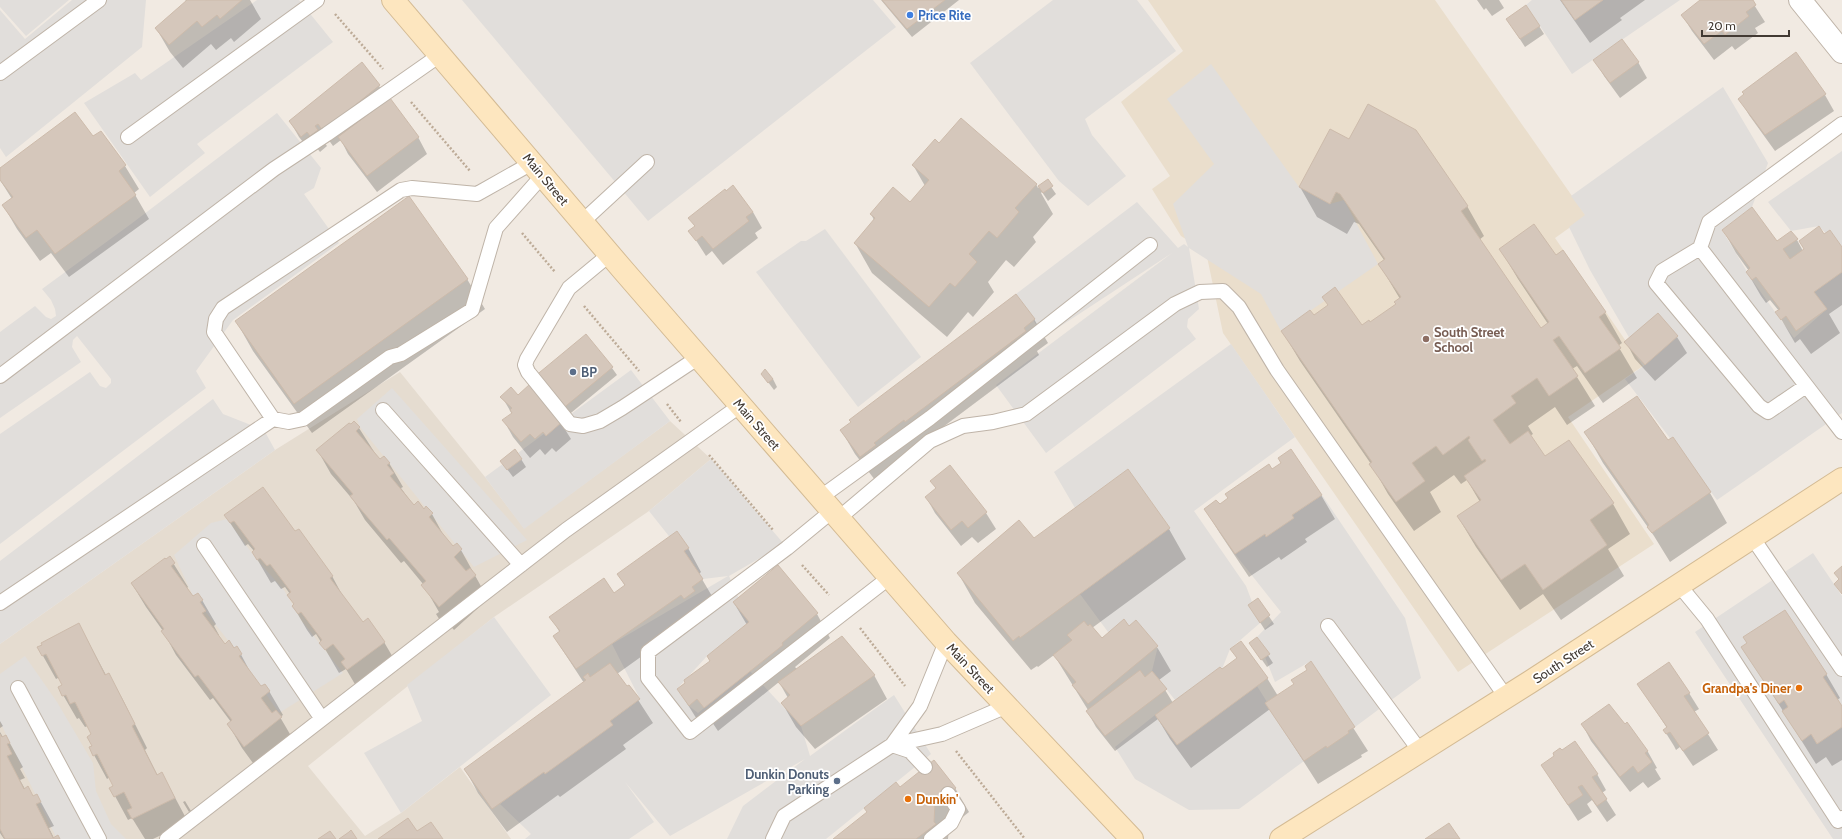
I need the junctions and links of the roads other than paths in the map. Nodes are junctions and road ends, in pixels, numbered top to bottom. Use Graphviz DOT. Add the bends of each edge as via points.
graph roads {
  1 [pos="99,0"];
  2 [pos="317,0"];
  3 [pos="394,0"];
  4 [pos="1800,0"];
  5 [pos="1842,52"];
  6 [pos="440,55"];
  7 [pos="0,73"];
  8 [pos="1842,124"];
  9 [pos="128,137"];
  10 [pos="647,162"];
  11 [pos="537,169"];
  12 [pos="582,222"];
  13 [pos="1150,245"];
  14 [pos="1700,248"];
  15 [pos="610,254"];
  16 [pos="699,357"];
  17 [pos="0,376"];
  18 [pos="1806,386"];
  19 [pos="741,405"];
  20 [pos="383,410"];
  21 [pos="273,419"];
  22 [pos="1842,432"];
  23 [pos="1840,484"];
  24 [pos="831,508"];
  25 [pos="1752,537"];
  26 [pos="204,545"];
  27 [pos="521,565"];
  28 [pos="890,577"];
  29 [pos="1679,585"];
  30 [pos="0,604"];
  31 [pos="1328,626"];
  32 [pos="946,642"];
  33 [pos="1842,669"];
  34 [pos="18,688"];
  35 [pos="1506,697"];
  36 [pos="1007,706"];
  37 [pos="322,719"];
  38 [pos="892,745"];
  39 [pos="1420,751"];
  40 [pos="925,767"];
  41 [pos="948,794"];
  42 [pos="1840,820"];
  43 [pos="99,839"];
  44 [pos="167,839"];
  45 [pos="773,839"];
  46 [pos="931,839"];
  47 [pos="1132,839"];
  48 [pos="1281,839"];
  1 -- 7 [label="lane"];
  2 -- 9 [label="lane"];
  3 -- 6 [label="main road, Main Street"];
  4 -- 5 [label="street"];
  6 -- 11 [label="main road, Main Street"];
  6 -- 17 [label="lane" via="274,169"];
  8 -- 14 [label="lane" via="1709,222"];
  10 -- 12 [label="lane"];
  11 -- 12 [label="main road, Main Street"];
  11 -- 21 [label="lane" via="496,228 472,310 401,354 390,357 304,419 289,422"];
  11 -- 21 [label="lane" via="477,194 412,188 401,190 223,308 216,319 214,332"];
  12 -- 15 [label="main road, Main Street"];
  13 -- 24 [label="lane" via="930,418"];
  14 -- 18 [label="lane"];
  14 -- 18 [label="lane" via="1662,271 1656,283 1759,406 1768,412"];
  15 -- 16 [label="main road, Main Street"];
  15 -- 16 [label="lane" via="569,288 525,365 570,424 583,426 600,421"];
  16 -- 19 [label="main road, Main Street"];
  18 -- 22 [label="lane"];
  19 -- 24 [label="main road, Main Street"];
  19 -- 27 [label="lane"];
  20 -- 27 [label="lane"];
  21 -- 30 [label="lane"];
  23 -- 25 [label="main road, South Street"];
  24 -- 28 [label="main road, Main Street"];
  24 -- 28 [label="lane" via="787,548 648,652 648,678 690,732"];
  24 -- 35 [label="lane" via="930,441 963,426 1026,414 1175,304 1200,292 1223,291 1239,307 1282,376"];
  25 -- 29 [label="main road, South Street"];
  25 -- 33 [label="lane"];
  26 -- 37 [label="lane"];
  27 -- 37 [label="lane"];
  28 -- 32 [label="main road, Main Street"];
  29 -- 35 [label="main road, South Street"];
  29 -- 42 [label="lane" via="1711,625"];
  31 -- 39 [label="lane"];
  32 -- 36 [label="main road, Main Street"];
  32 -- 38 [label="lane" via="920,706"];
  34 -- 43 [label="lane"];
  35 -- 39 [label="main road, South Street"];
  36 -- 38 [label="lane" via="942,734"];
  36 -- 47 [label="main road, Main Street"];
  37 -- 44 [label="lane"];
  38 -- 40 [label="lane" via="910,751"];
  38 -- 45 [label="lane" via="784,816"];
  39 -- 48 [label="main road, South Street"];
  41 -- 46 [label="lane" via="958,808 952,823"];
}
